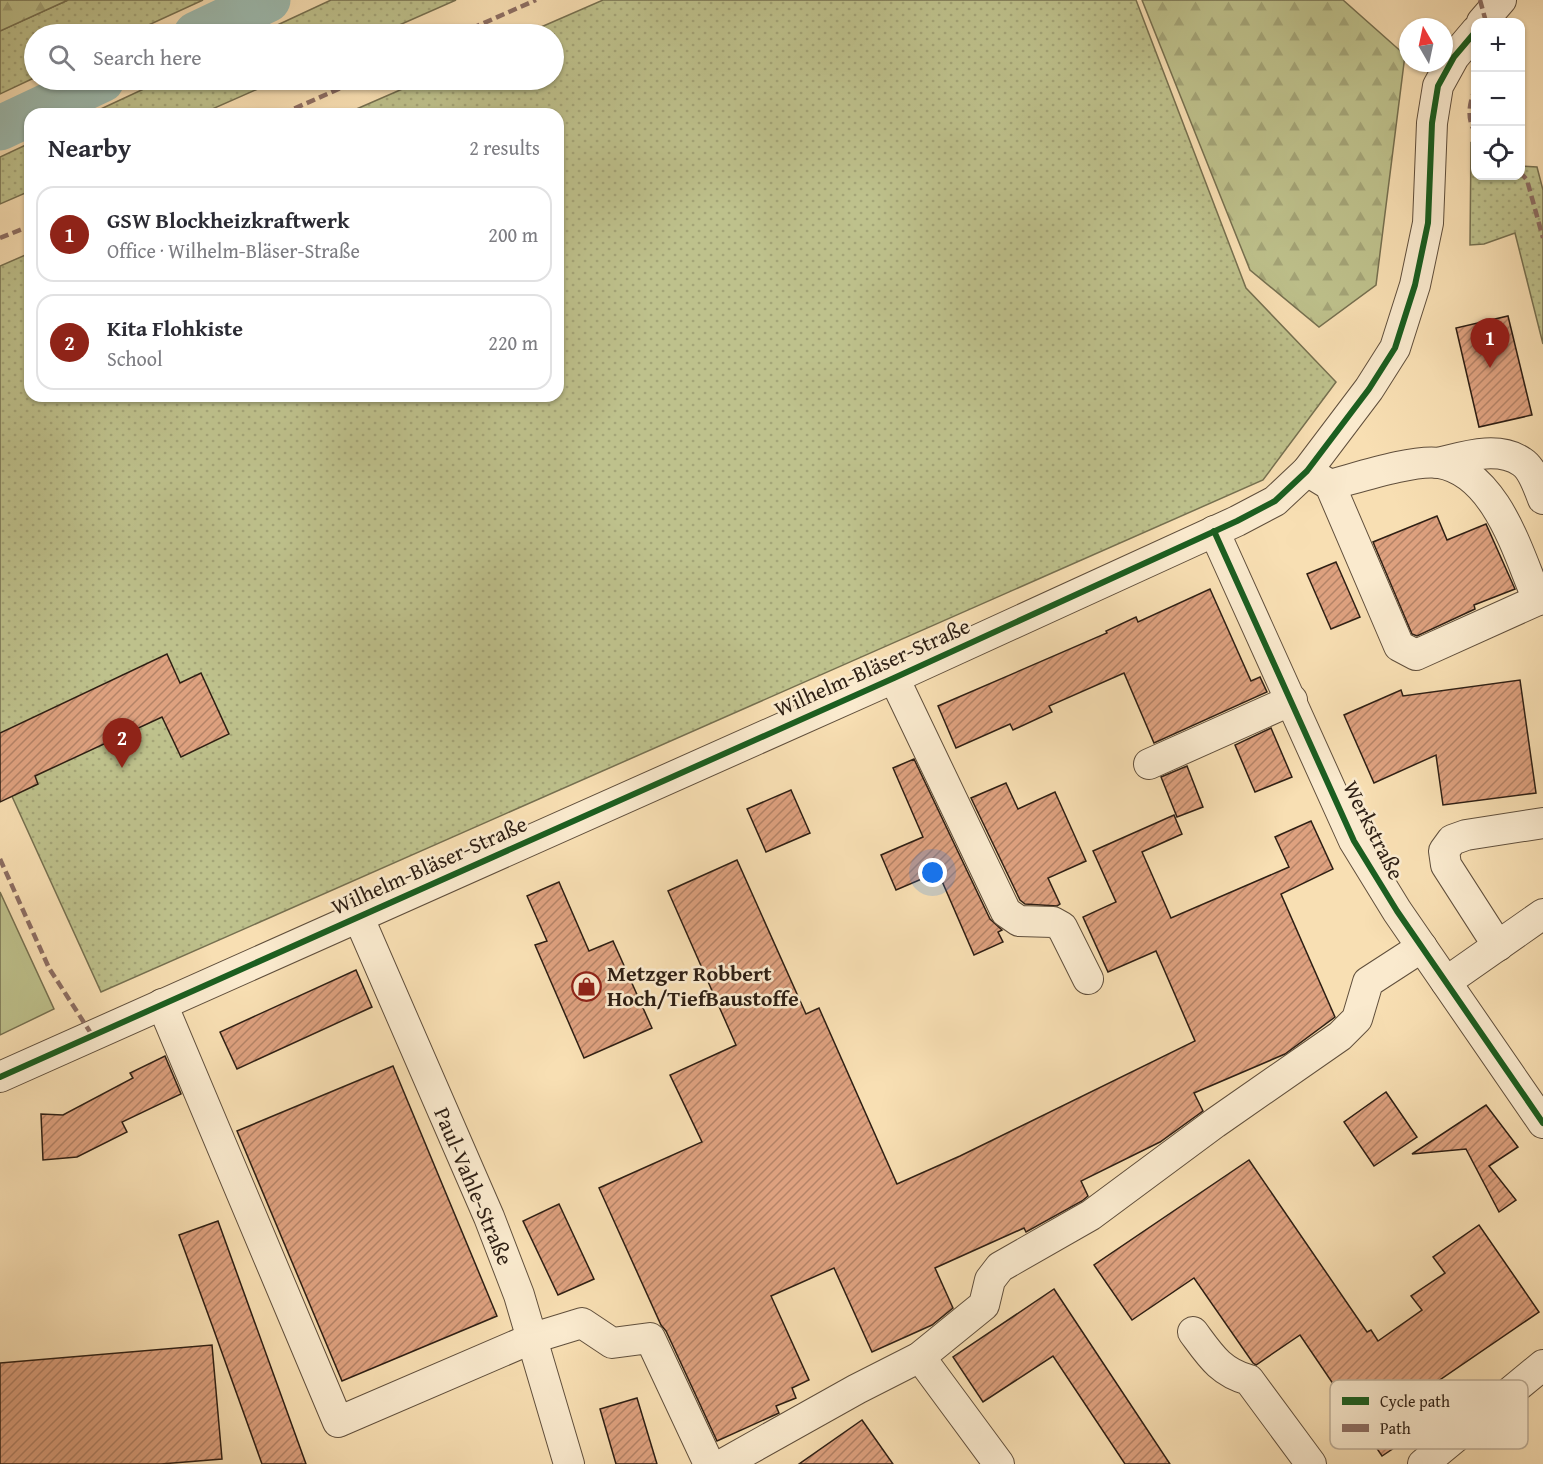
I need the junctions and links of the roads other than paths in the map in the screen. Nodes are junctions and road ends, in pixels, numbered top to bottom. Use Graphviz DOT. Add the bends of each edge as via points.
graph roads {
  1 [pos="1471,37"];
  2 [pos="1438,463"];
  3 [pos="1319,478"];
  4 [pos="1543,499"];
  5 [pos="1214,531"];
  6 [pos="1540,599"];
  7 [pos="894,678"];
  8 [pos="1292,700"];
  9 [pos="1149,764"];
  10 [pos="1543,823"];
  11 [pos="1543,914"];
  12 [pos="358,916"];
  13 [pos="1498,946"];
  14 [pos="1422,947"];
  15 [pos="1088,979"];
  16 [pos="1446,982"];
  17 [pos="162,1004"];
  18 [pos="0,1077"];
  19 [pos="1542,1118"];
  20 [pos="1193,1332"];
  21 [pos="533,1338"];
  22 [pos="920,1357"];
  23 [pos="1543,1365"];
  24 [pos="1525,1380"];
  25 [pos="1441,1449"];
  26 [pos="569,1464"];
  27 [pos="709,1464"];
  28 [pos="723,1464"];
  29 [pos="999,1464"];
  30 [pos="1311,1464"];
  31 [pos="1423,1464"];
  1 -- 3 [label="street, Wilhelm-Bläser-Straße" via="1438,86 1432,123 1428,223 1415,285 1395,348"];
  2 -- 3 [label="street"];
  2 -- 4 [label="street" via="1480,454 1503,454 1523,462"];
  2 -- 6 [label="street" via="1458,469 1485,490 1500,511"];
  3 -- 5 [label="street, Wilhelm-Bläser-Straße"];
  3 -- 6 [label="street" via="1399,646 1416,655"];
  5 -- 7 [label="street, Wilhelm-Bläser-Straße"];
  5 -- 8 [label="street, Werkstraße"];
  7 -- 12 [label="street, Wilhelm-Bläser-Straße"];
  7 -- 15 [label="street" via="1006,912 1019,921 1053,922 1062,927"];
  8 -- 9 [label="street"];
  8 -- 14 [label="street, Werkstraße" via="1354,841"];
  10 -- 13 [label="street" via="1467,835 1452,840 1444,851 1446,865"];
  11 -- 13 [label="street"];
  12 -- 17 [label="street, Wilhelm-Bläser-Straße"];
  12 -- 21 [label="street, Paul-Vahle-Straße" via="489,1217"];
  13 -- 16 [label="street"];
  14 -- 16 [label="street, Werkstraße"];
  14 -- 22 [label="street" via="1368,982 1357,1019 1340,1036 1091,1215 1000,1267 990,1280 984,1305"];
  16 -- 19 [label="street, Werkstraße"];
  17 -- 18 [label="street, Wilhelm-Bläser-Straße"];
  17 -- 21 [label="street" via="338,1422"];
  20 -- 30 [label="street" via="1214,1361 1249,1380"];
  21 -- 26 [label="street, Paul-Vahle-Straße"];
  21 -- 27 [label="street" via="582,1323 612,1342 650,1338"];
  22 -- 28 [label="street"];
  22 -- 29 [label="street"];
  23 -- 24 [label="street"];
  25 -- 31 [label="street"];
}
